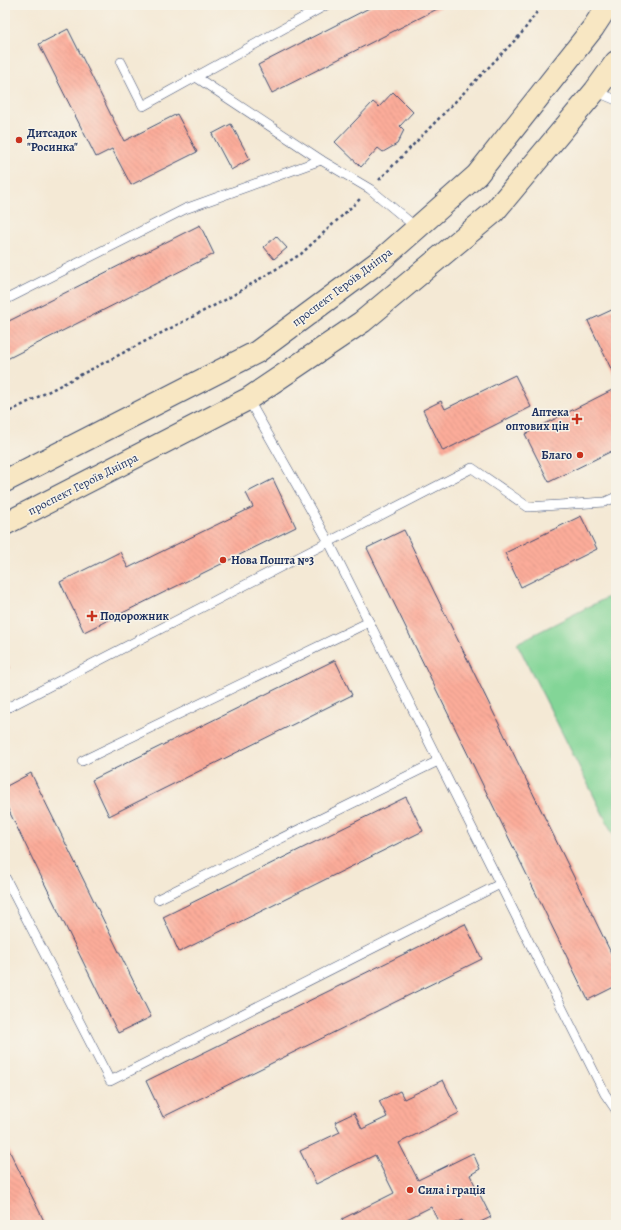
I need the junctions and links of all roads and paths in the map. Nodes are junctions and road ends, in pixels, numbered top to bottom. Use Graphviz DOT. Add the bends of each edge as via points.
graph roads {
  1 [pos="326,5"];
  2 [pos="542,5"];
  3 [pos="608,5"];
  4 [pos="121,62"];
  5 [pos="616,62"];
  6 [pos="196,77"];
  7 [pos="595,91"];
  8 [pos="616,100"];
  9 [pos="321,160"];
  10 [pos="370,189"];
  11 [pos="417,228"];
  12 [pos="5,300"];
  13 [pos="248,399"];
  14 [pos="5,414"];
  15 [pos="5,481"];
  16 [pos="616,497"];
  17 [pos="5,524"];
  18 [pos="329,542"];
  19 [pos="369,622"];
  20 [pos="5,709"];
  21 [pos="438,760"];
  22 [pos="82,761"];
  23 [pos="5,877"];
  24 [pos="500,884"];
  25 [pos="158,899"];
  26 [pos="616,1110"];
  1 -- 6 [label="lane"];
  2 -- 10 [label="path" via="521,34"];
  3 -- 11 [label="street, проспект Героїв Дніпра" via="593,28 477,175"];
  4 -- 6 [label="lane" via="143,106"];
  5 -- 7 [label="street, проспект Героїв Дніпра"];
  6 -- 9 [label="lane"];
  7 -- 8 [label="lane"];
  7 -- 13 [label="street, проспект Героїв Дніпра" via="494,212 362,322"];
  9 -- 10 [label="lane"];
  9 -- 12 [label="lane" via="185,209"];
  10 -- 11 [label="lane"];
  10 -- 14 [label="path" via="295,258 225,300"];
  11 -- 15 [label="street, проспект Героїв Дніпра" via="381,260 257,352"];
  13 -- 17 [label="street, проспект Героїв Дніпра"];
  13 -- 18 [label="lane"];
  16 -- 18 [label="lane" via="605,502 528,508 472,468"];
  18 -- 19 [label="lane"];
  18 -- 20 [label="lane"];
  19 -- 21 [label="lane"];
  19 -- 22 [label="lane"];
  21 -- 24 [label="lane"];
  21 -- 25 [label="lane"];
  23 -- 24 [label="lane" via="110,1081"];
  24 -- 26 [label="lane" via="605,1094"];
}
